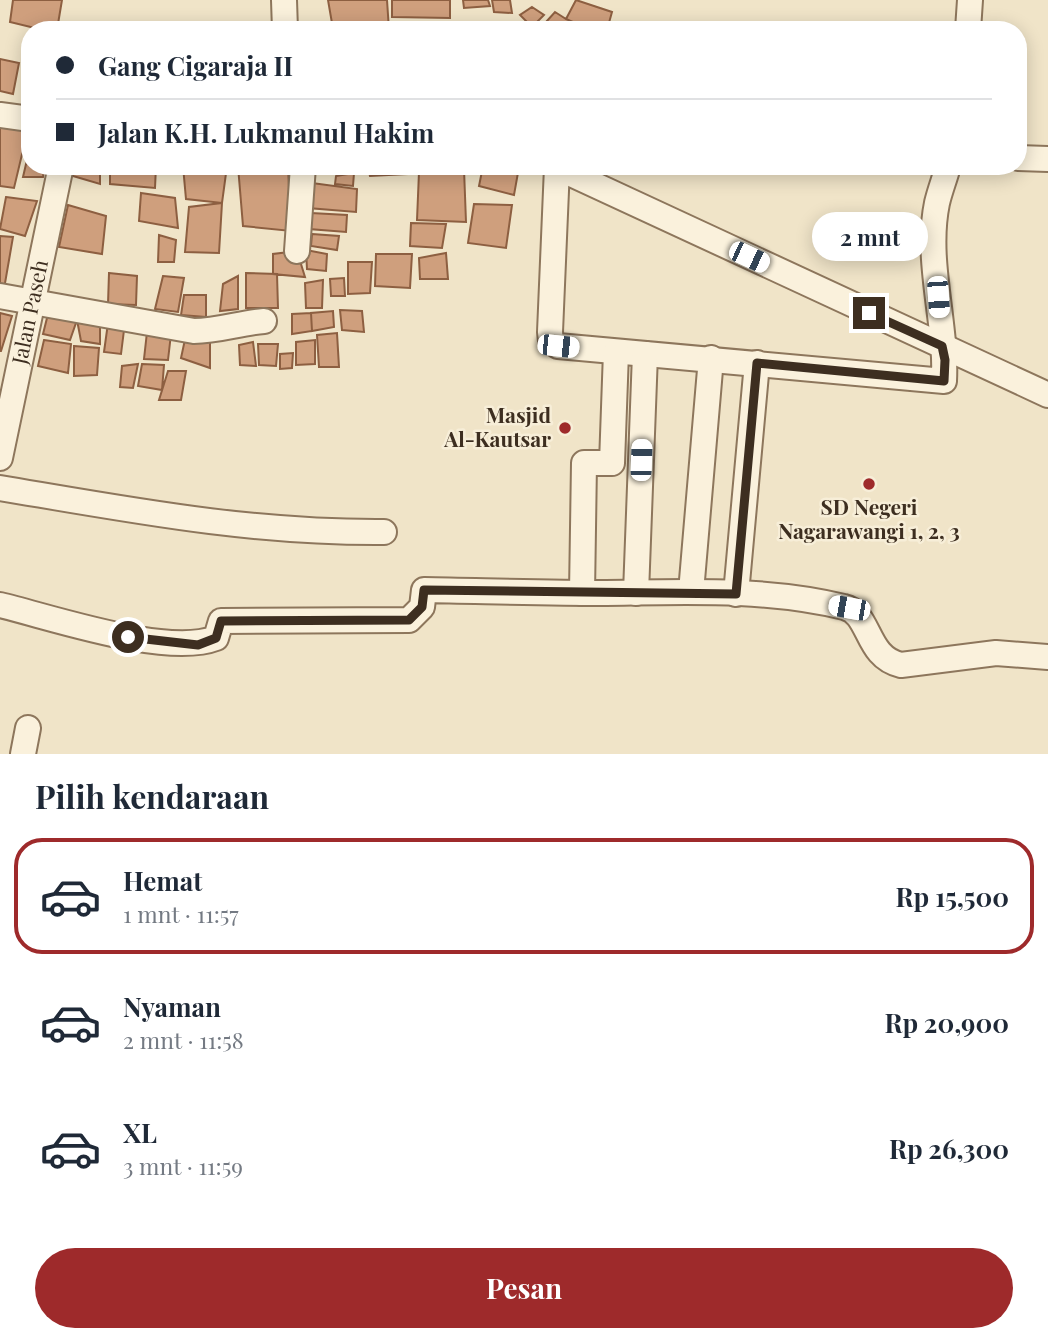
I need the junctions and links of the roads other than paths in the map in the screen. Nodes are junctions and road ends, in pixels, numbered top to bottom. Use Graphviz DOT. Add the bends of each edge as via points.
graph roads {
  1 [pos="285,0"];
  2 [pos="970,0"];
  3 [pos="285,21"];
  4 [pos="969,21"];
  5 [pos="0,115"];
  6 [pos="21,118"];
  7 [pos="1027,158"];
  8 [pos="1048,159"];
  9 [pos="59,175"];
  10 [pos="302,175"];
  11 [pos="555,175"];
  12 [pos="572,175"];
  13 [pos="945,175"];
  14 [pos="297,251"];
  15 [pos="0,296"];
  16 [pos="33,300"];
  17 [pos="264,321"];
  18 [pos="942,346"];
  19 [pos="616,352"];
  20 [pos="646,354"];
  21 [pos="711,358"];
  22 [pos="757,363"];
  23 [pos="1048,395"];
  24 [pos="0,458"];
  25 [pos="0,488"];
  26 [pos="384,532"];
  27 [pos="691,592"];
  28 [pos="582,593"];
  29 [pos="636,593"];
  30 [pos="736,594"];
  31 [pos="0,604"];
  32 [pos="1048,657"];
  33 [pos="28,728"];
  34 [pos="23,754"];
  1 -- 3 [label="street"];
  2 -- 4 [label="street"];
  5 -- 6 [label="street"];
  7 -- 8 [label="street"];
  9 -- 16 [label="street, Jalan Paseh"];
  10 -- 14 [label="street"];
  11 -- 19 [label="street" via="551,341 558,346"];
  12 -- 18 [label="street"];
  13 -- 18 [label="street" via="937,204 935,248"];
  15 -- 16 [label="street"];
  16 -- 17 [label="street" via="194,331 219,331"];
  16 -- 24 [label="street, Jalan Paseh"];
  18 -- 22 [label="street" via="944,381"];
  18 -- 23 [label="street"];
  19 -- 20 [label="street"];
  19 -- 28 [label="street" via="612,463 584,463"];
  20 -- 21 [label="street"];
  20 -- 29 [label="street"];
  21 -- 22 [label="street"];
  21 -- 27 [label="street"];
  22 -- 30 [label="street"];
  25 -- 26 [label="street" via="240,527"];
  27 -- 29 [label="street"];
  27 -- 30 [label="street"];
  28 -- 29 [label="street"];
  28 -- 31 [label="street" via="424,590 422,607 409,620 221,621 216,638 198,645 128,637"];
  30 -- 32 [label="street" via="849,608 877,652 888,662 901,665 996,653"];
  33 -- 34 [label="street"];
}
